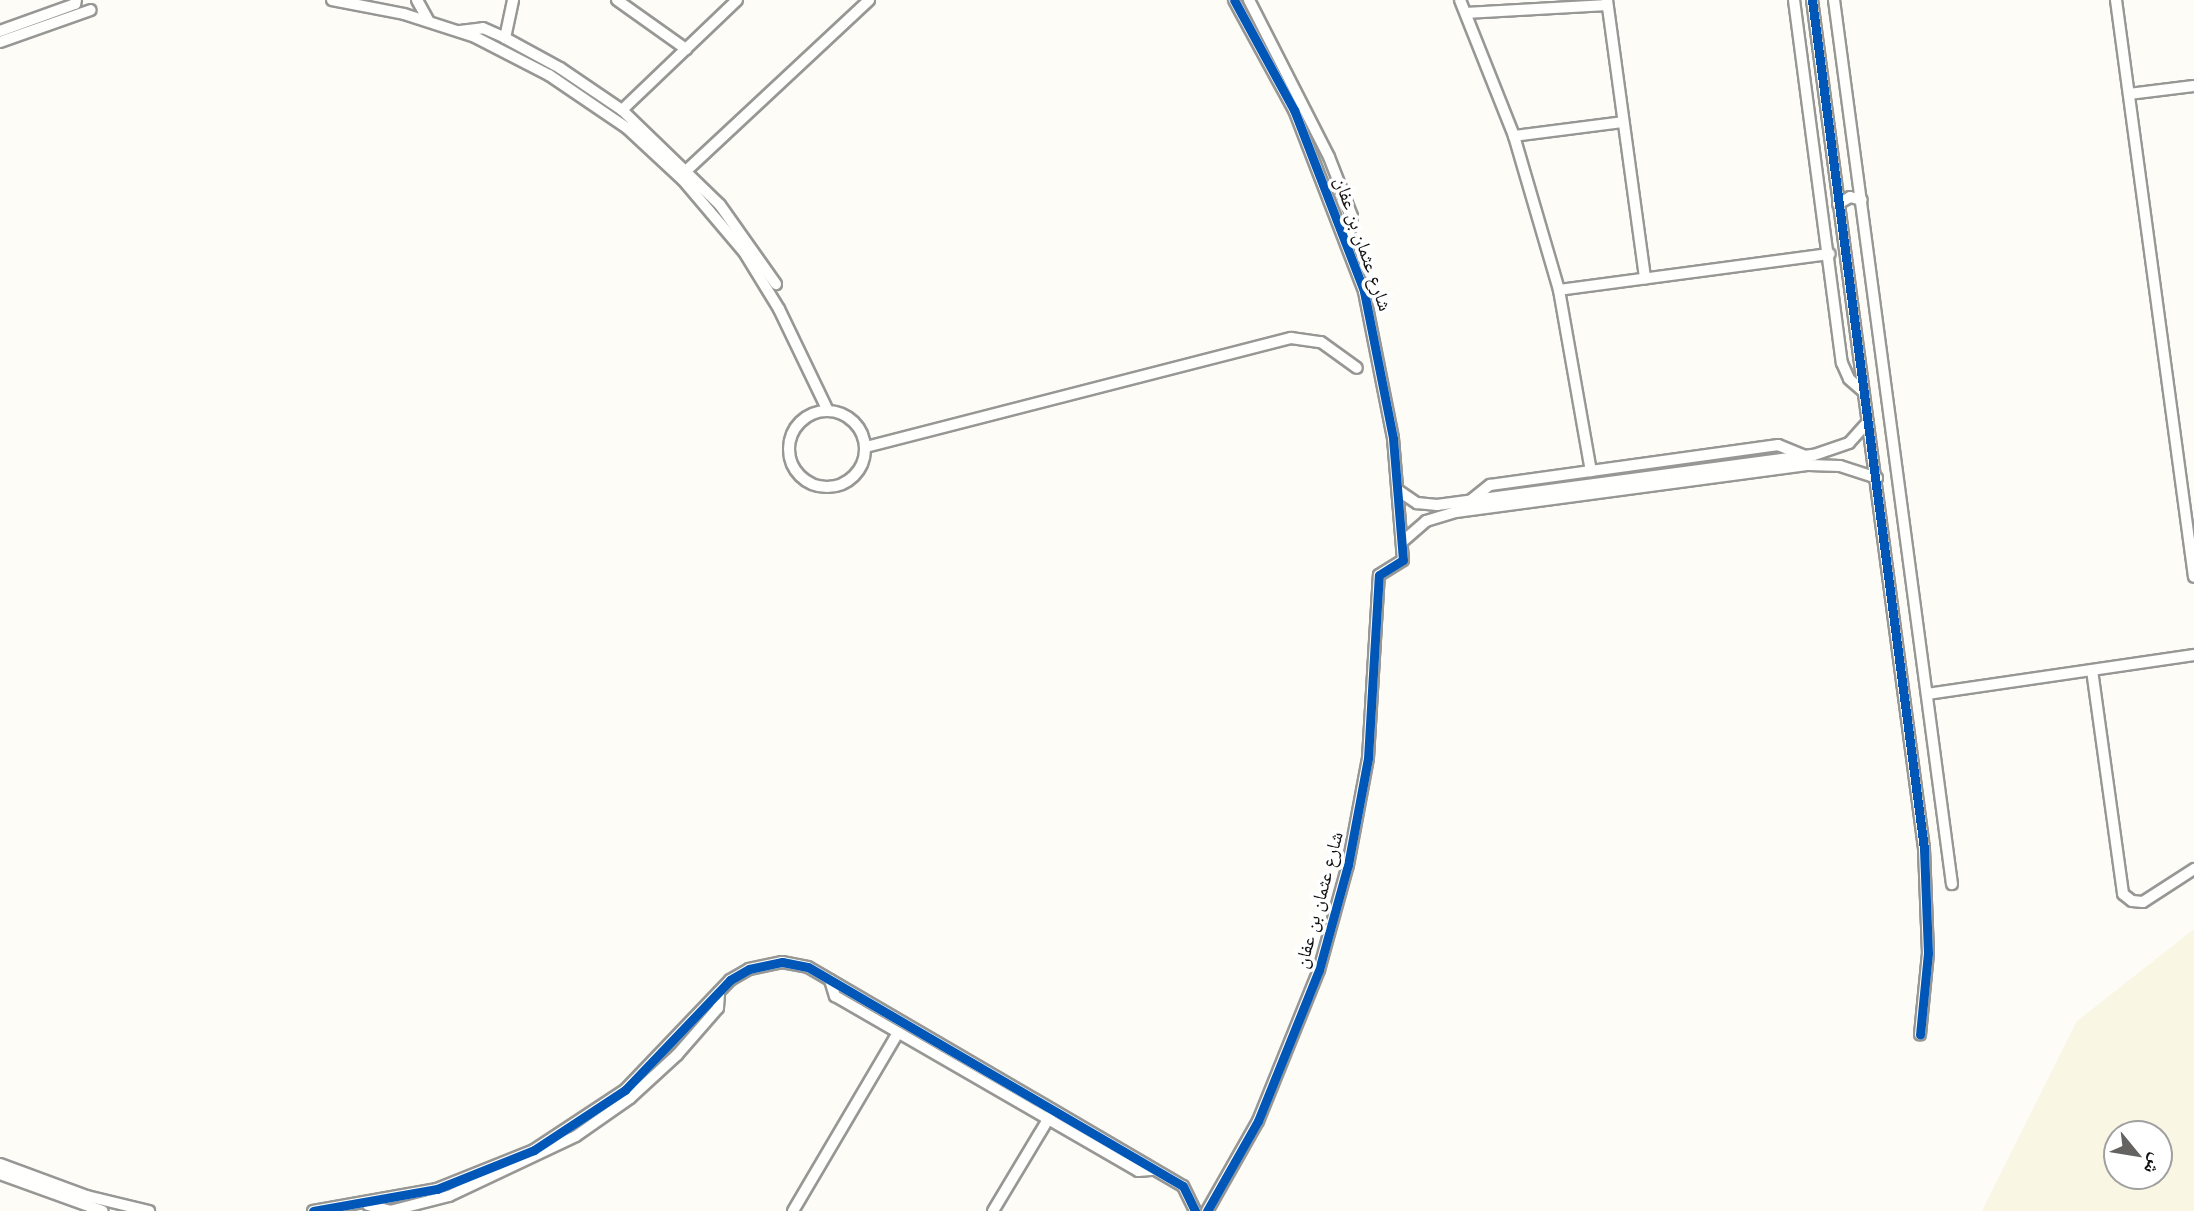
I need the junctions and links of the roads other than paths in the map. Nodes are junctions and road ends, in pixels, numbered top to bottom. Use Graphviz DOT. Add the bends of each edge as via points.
graph roads {
  1 [pos="76,0"];
  2 [pos="334,0"];
  3 [pos="390,0"];
  4 [pos="417,0"];
  5 [pos="513,0"];
  6 [pos="617,0"];
  7 [pos="737,0"];
  8 [pos="1234,0"];
  9 [pos="1460,0"];
  10 [pos="1794,0"];
  11 [pos="1812,0"];
  12 [pos="1835,0"];
  13 [pos="2116,0"];
  14 [pos="868,1"];
  15 [pos="1255,2"];
  16 [pos="1607,3"];
  17 [pos="380,9"];
  18 [pos="91,10"];
  19 [pos="1466,13"];
  20 [pos="428,20"];
  21 [pos="0,31"];
  22 [pos="460,31"];
  23 [pos="505,38"];
  24 [pos="0,42"];
  25 [pos="686,48"];
  26 [pos="2194,86"];
  27 [pos="2129,94"];
  28 [pos="622,110"];
  29 [pos="1623,122"];
  30 [pos="1514,136"];
  31 [pos="687,170"];
  32 [pos="1858,172"];
  33 [pos="1835,174"];
  34 [pos="1862,200"];
  35 [pos="1838,204"];
  36 [pos="1347,243"];
  37 [pos="1830,254"];
  38 [pos="1644,278"];
  39 [pos="776,284"];
  40 [pos="1559,290"];
  41 [pos="1357,368"];
  42 [pos="1863,391"];
  43 [pos="828,411"];
  44 [pos="1868,422"];
  45 [pos="866,446"];
  46 [pos="1805,456"];
  47 [pos="1591,471"];
  48 [pos="1877,478"];
  49 [pos="1399,491"];
  50 [pos="1470,501"];
  51 [pos="1402,542"];
  52 [pos="2194,577"];
  53 [pos="2194,655"];
  54 [pos="2092,670"];
  55 [pos="1927,694"];
  56 [pos="2194,869"];
  57 [pos="1952,884"];
  58 [pos="830,980"];
  59 [pos="898,1033"];
  60 [pos="1920,1035"];
  61 [pos="1051,1115"];
  62 [pos="0,1164"];
  63 [pos="0,1174"];
  64 [pos="342,1209"];
  65 [pos="103,1211"];
  66 [pos="149,1211"];
  67 [pos="313,1211"];
  68 [pos="793,1211"];
  69 [pos="993,1211"];
  70 [pos="1195,1211"];
  71 [pos="1206,1211"];
  1 -- 21 [label="street"];
  2 -- 17 [label="street"];
  3 -- 17 [label="street"];
  4 -- 20 [label="street"];
  5 -- 23 [label="street"];
  6 -- 25 [label="street"];
  7 -- 25 [label="street"];
  8 -- 36 [label="street, شارع عثمان بن عفان" via="1294,110"];
  9 -- 19 [label="street"];
  10 -- 37 [label="street"];
  11 -- 33 [label="street"];
  12 -- 32 [label="street"];
  13 -- 27 [label="street"];
  14 -- 31 [label="street"];
  15 -- 36 [label="street" via="1344,195 1352,226"];
  16 -- 19 [label="street"];
  16 -- 29 [label="street"];
  17 -- 20 [label="street"];
  18 -- 24 [label="street"];
  19 -- 30 [label="street"];
  20 -- 22 [label="street"];
  22 -- 23 [label="street" via="477,27"];
  22 -- 43 [label="street" via="588,99 683,180 756,270"];
  23 -- 28 [label="street"];
  25 -- 28 [label="street"];
  26 -- 27 [label="street"];
  27 -- 52 [label="street"];
  28 -- 31 [label="street"];
  29 -- 30 [label="street"];
  29 -- 38 [label="street"];
  30 -- 40 [label="street"];
  31 -- 39 [label="street" via="735,224"];
  32 -- 33 [label="street"];
  32 -- 34 [label="street"];
  33 -- 35 [label="street"];
  34 -- 35 [label="street" via="1850,197"];
  34 -- 55 [label="street"];
  35 -- 42 [label="street"];
  36 -- 49 [label="street, شارع عثمان بن عفان" via="1376,339"];
  37 -- 38 [label="street"];
  37 -- 42 [label="street" via="1842,363 1849,379"];
  38 -- 40 [label="street"];
  40 -- 47 [label="street"];
  41 -- 45 [label="street" via="1321,342 1291,338"];
  42 -- 44 [label="street"];
  43 -- 45 [label="street" via="858,426"];
  43 -- 45 [label="street" via="809,416 793,432 789,444 793,469 815,484 832,486 848,478"];
  44 -- 46 [label="street" via="1842,447"];
  44 -- 48 [label="street"];
  46 -- 47 [label="street" via="1777,445"];
  46 -- 50 [label="street"];
  47 -- 50 [label="street" via="1490,485"];
  48 -- 51 [label="street" via="1840,466 1809,465 1470,510 1426,521"];
  48 -- 60 [label="street" via="1927,874 1928,953"];
  49 -- 50 [label="street" via="1423,504"];
  49 -- 51 [label="street, شارع عثمان بن عفان"];
  51 -- 71 [label="street, شارع عثمان بن عفان" via="1403,560 1379,575 1367,758 1335,918 1280,1072"];
  53 -- 54 [label="street"];
  54 -- 55 [label="street"];
  54 -- 56 [label="street" via="2123,894 2143,902"];
  55 -- 57 [label="street"];
  58 -- 59 [label="street" via="835,996"];
  58 -- 61 [label="street"];
  58 -- 64 [label="street" via="802,965 782,962 743,971 641,1076 575,1127 461,1182"];
  59 -- 61 [label="street"];
  59 -- 68 [label="street"];
  61 -- 69 [label="street"];
  61 -- 70 [label="street" via="1138,1171 1154,1170 1187,1190"];
  62 -- 66 [label="street" via="76,1193"];
  63 -- 65 [label="street"];
  64 -- 67 [label="street"];
}
